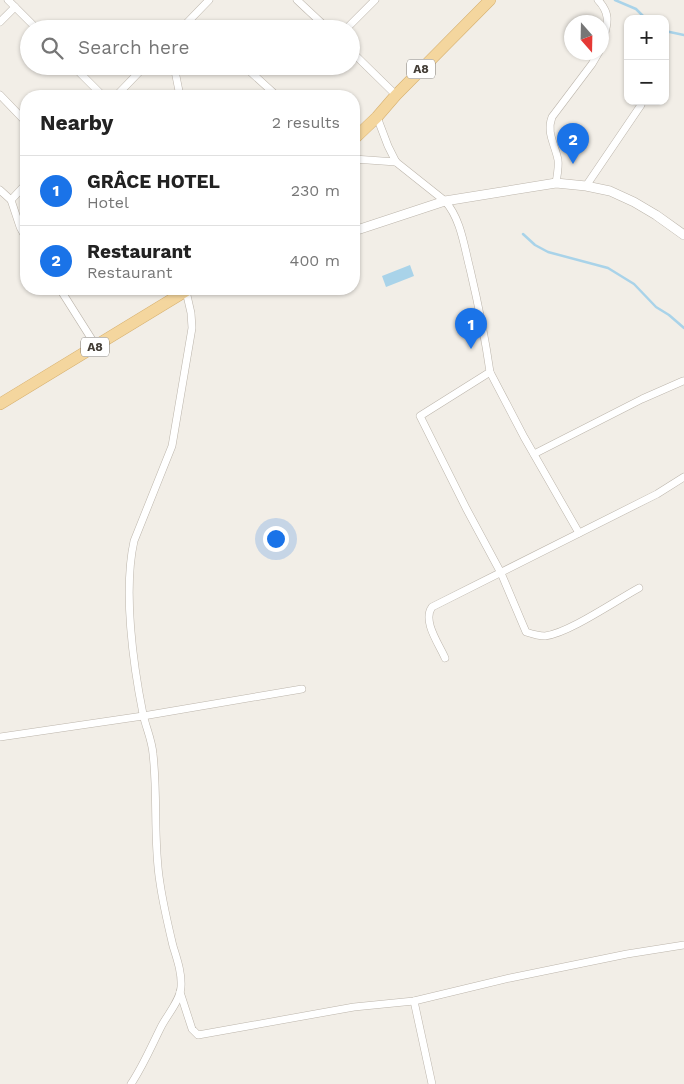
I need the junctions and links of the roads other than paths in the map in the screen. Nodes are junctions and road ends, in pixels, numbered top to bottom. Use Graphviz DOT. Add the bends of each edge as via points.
graph roads {
  1 [pos="8,0"];
  2 [pos="210,0"];
  3 [pos="297,0"];
  4 [pos="375,0"];
  5 [pos="490,0"];
  6 [pos="598,0"];
  7 [pos="15,7"];
  8 [pos="608,15"];
  9 [pos="27,20"];
  10 [pos="190,20"];
  11 [pos="318,20"];
  12 [pos="355,20"];
  13 [pos="0,22"];
  14 [pos="360,60"];
  15 [pos="594,60"];
  16 [pos="82,75"];
  17 [pos="136,75"];
  18 [pos="176,75"];
  19 [pos="254,75"];
  20 [pos="97,90"];
  21 [pos="122,90"];
  22 [pos="179,90"];
  23 [pos="270,90"];
  24 [pos="0,95"];
  25 [pos="396,95"];
  26 [pos="641,105"];
  27 [pos="20,116"];
  28 [pos="378,117"];
  29 [pos="360,134"];
  30 [pos="360,159"];
  31 [pos="396,162"];
  32 [pos="556,184"];
  33 [pos="586,186"];
  34 [pos="0,190"];
  35 [pos="20,190"];
  36 [pos="11,200"];
  37 [pos="444,201"];
  38 [pos="20,227"];
  39 [pos="360,230"];
  40 [pos="684,235"];
  41 [pos="64,295"];
  42 [pos="179,295"];
  43 [pos="188,295"];
  44 [pos="96,346"];
  45 [pos="490,372"];
  46 [pos="682,381"];
  47 [pos="0,404"];
  48 [pos="534,454"];
  49 [pos="684,477"];
  50 [pos="579,533"];
  51 [pos="500,573"];
  52 [pos="639,588"];
  53 [pos="445,658"];
  54 [pos="302,689"];
  55 [pos="144,716"];
  56 [pos="0,737"];
  57 [pos="684,945"];
  58 [pos="180,992"];
  59 [pos="414,1000"];
  60 [pos="131,1084"];
  61 [pos="432,1084"];
  1 -- 7 [label="street"];
  2 -- 10 [label="street"];
  3 -- 11 [label="street"];
  4 -- 12 [label="street"];
  5 -- 25 [label="main road, A8"];
  6 -- 8 [label="street"];
  7 -- 9 [label="street"];
  7 -- 13 [label="street"];
  14 -- 25 [label="street"];
  15 -- 32 [label="street" via="549,125 558,161"];
  16 -- 20 [label="street"];
  17 -- 21 [label="street"];
  18 -- 22 [label="street"];
  19 -- 23 [label="street"];
  24 -- 27 [label="street"];
  25 -- 28 [label="main road, A8"];
  26 -- 33 [label="street"];
  28 -- 29 [label="main road, A8"];
  28 -- 31 [label="street"];
  30 -- 31 [label="street"];
  31 -- 37 [label="street"];
  32 -- 33 [label="street"];
  32 -- 37 [label="street"];
  33 -- 40 [label="street" via="610,191 634,202"];
  34 -- 36 [label="street"];
  35 -- 36 [label="street"];
  36 -- 38 [label="street"];
  37 -- 39 [label="street"];
  37 -- 45 [label="street" via="454,215 464,243 484,328"];
  41 -- 44 [label="street"];
  42 -- 44 [label="main road, A8"];
  43 -- 55 [label="street" via="191,335 172,446 131,554 132,638"];
  44 -- 47 [label="main road, A8"];
  45 -- 48 [label="street"];
  45 -- 51 [label="street" via="420,416"];
  46 -- 48 [label="street"];
  48 -- 50 [label="street"];
  49 -- 50 [label="street"];
  50 -- 51 [label="street"];
  51 -- 52 [label="street" via="526,632 540,636 576,624"];
  51 -- 53 [label="street" via="432,606 429,621"];
  54 -- 55 [label="street"];
  55 -- 56 [label="street"];
  55 -- 58 [label="street" via="154,768 158,869 180,972"];
  57 -- 59 [label="street" via="627,954"];
  58 -- 59 [label="street" via="192,1029 198,1035 354,1007"];
  58 -- 60 [label="street"];
  59 -- 61 [label="street"];
}
